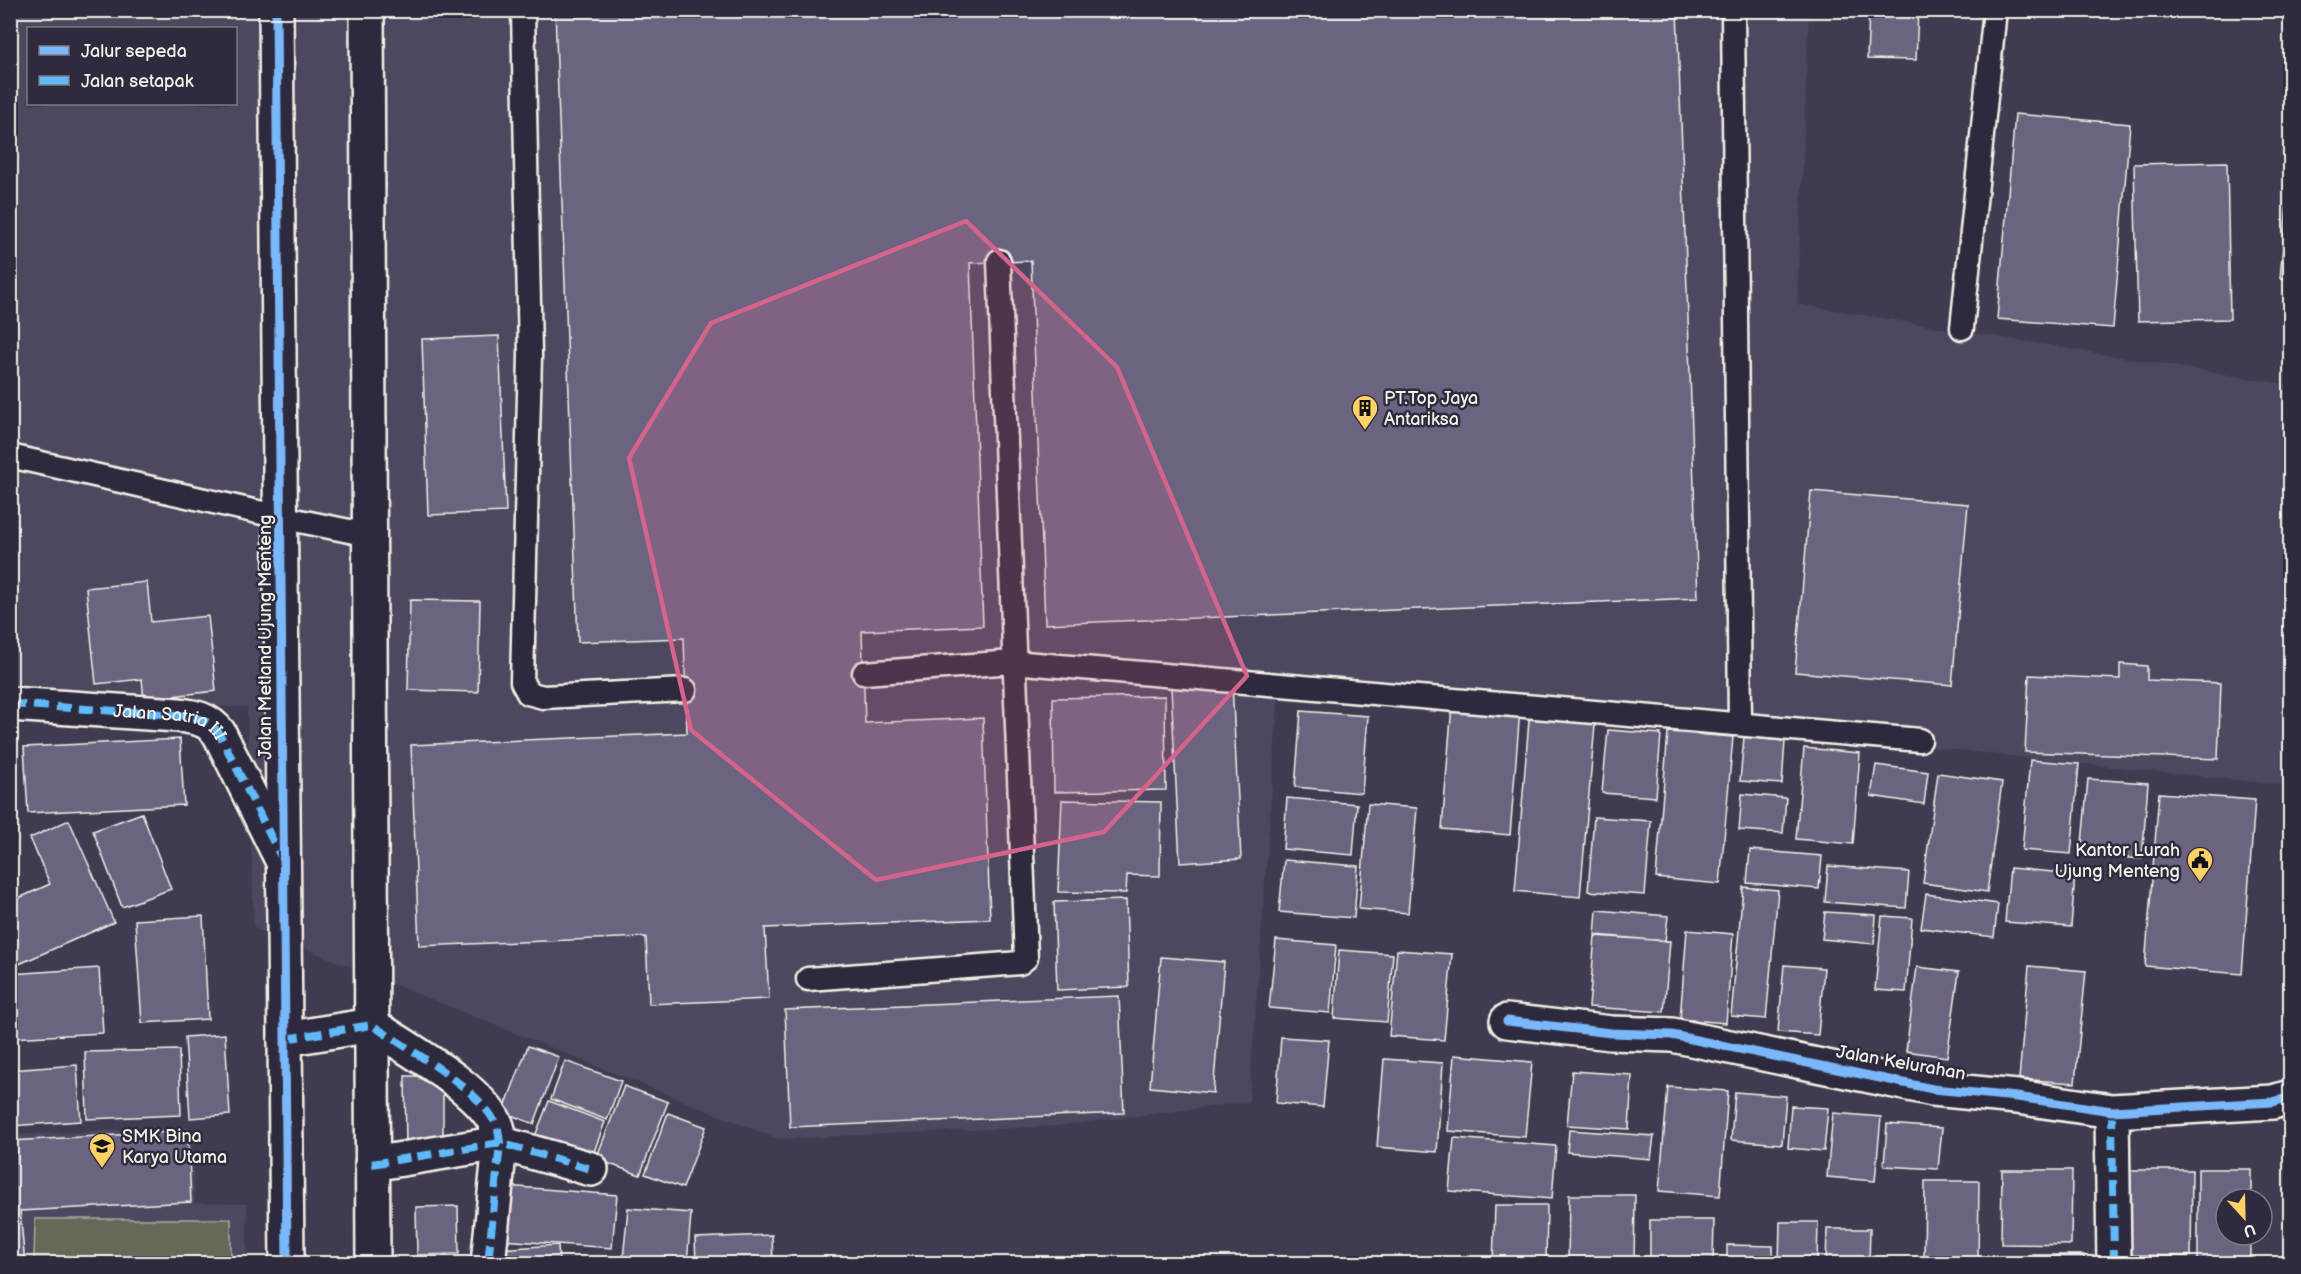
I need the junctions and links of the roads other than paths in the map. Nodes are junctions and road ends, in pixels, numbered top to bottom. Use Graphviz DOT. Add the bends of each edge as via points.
graph roads {
  1 [pos="276,10"];
  2 [pos="367,10"];
  3 [pos="523,10"];
  4 [pos="1733,10"];
  5 [pos="1995,10"];
  6 [pos="999,261"];
  7 [pos="1962,328"];
  8 [pos="10,456"];
  9 [pos="280,517"];
  10 [pos="369,535"];
  11 [pos="1013,662"];
  12 [pos="864,674"];
  13 [pos="685,690"];
  14 [pos="10,704"];
  15 [pos="1740,724"];
  16 [pos="1920,740"];
  17 [pos="283,862"];
  18 [pos="808,980"];
  19 [pos="1507,1021"];
  20 [pos="372,1025"];
  21 [pos="285,1039"];
  22 [pos="2290,1097"];
  23 [pos="2112,1111"];
  24 [pos="500,1143"];
  25 [pos="372,1164"];
  26 [pos="591,1169"];
  27 [pos="287,1263"];
  28 [pos="373,1263"];
  29 [pos="488,1263"];
  30 [pos="2115,1263"];
  1 -- 9 [label="street, Jalan Metland Ujung Menteng"];
  2 -- 10 [label="street"];
  3 -- 13 [label="lane" via="530,355 522,682 528,693 543,697"];
  4 -- 15 [label="lane"];
  5 -- 7 [label="lane"];
  6 -- 11 [label="lane"];
  8 -- 9 [label="lane"];
  9 -- 10 [label="lane"];
  9 -- 17 [label="street, Jalan Metland Ujung Menteng"];
  10 -- 20 [label="street"];
  11 -- 12 [label="lane"];
  11 -- 15 [label="lane"];
  11 -- 18 [label="lane" via="1026,958 1020,963"];
  14 -- 17 [label="street, Jalan Satria III" via="178,715 211,722"];
  15 -- 16 [label="lane"];
  17 -- 21 [label="street, Jalan Metland Ujung Menteng"];
  19 -- 23 [label="street, Jalan Kelurahan" via="1611,1033 1672,1035 1933,1089"];
  20 -- 21 [label="street"];
  20 -- 24 [label="street" via="465,1089 497,1125"];
  20 -- 25 [label="street"];
  21 -- 27 [label="street, Jalan Metland Ujung Menteng"];
  22 -- 23 [label="street, Jalan Kelurahan" via="2273,1102"];
  23 -- 30 [label="street"];
  24 -- 25 [label="street"];
  24 -- 26 [label="street"];
  24 -- 29 [label="street"];
  25 -- 28 [label="street"];
}
